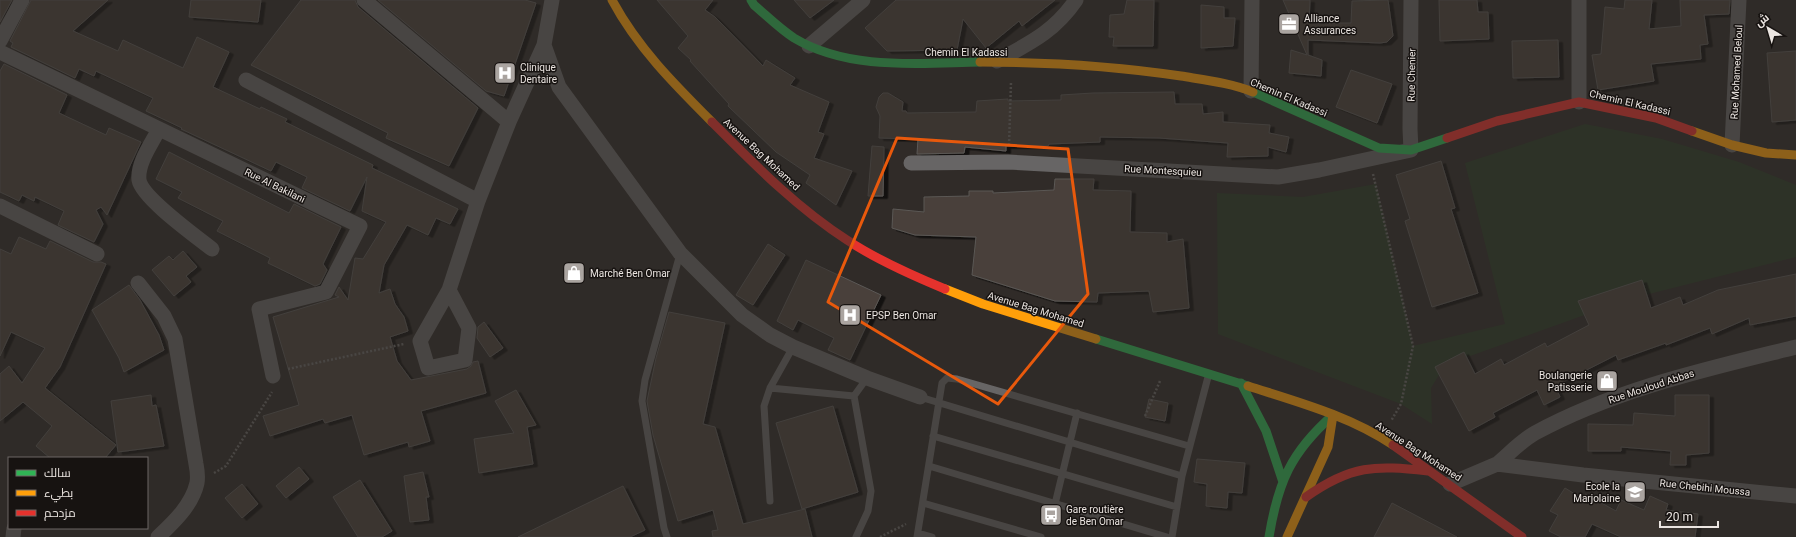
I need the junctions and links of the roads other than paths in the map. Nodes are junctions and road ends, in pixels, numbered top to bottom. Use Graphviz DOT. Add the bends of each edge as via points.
graph roads {
  1 [pos="22,0"];
  2 [pos="364,0"];
  3 [pos="612,0"];
  4 [pos="751,0"];
  5 [pos="863,0"];
  6 [pos="1076,0"];
  7 [pos="1252,0"];
  8 [pos="1411,0"];
  9 [pos="1579,0"];
  10 [pos="1740,0"];
  11 [pos="549,1"];
  12 [pos="0,41"];
  13 [pos="544,45"];
  14 [pos="809,46"];
  15 [pos="0,52"];
  16 [pos="994,63"];
  17 [pos="246,80"];
  18 [pos="1251,91"];
  19 [pos="1579,102"];
  20 [pos="509,122"];
  21 [pos="159,129"];
  22 [pos="1732,145"];
  23 [pos="1412,150"];
  24 [pos="1796,155"];
  25 [pos="911,163"];
  26 [pos="478,201"];
  27 [pos="0,206"];
  28 [pos="212,249"];
  29 [pos="680,253"];
  30 [pos="97,254"];
  31 [pos="138,284"];
  32 [pos="449,290"];
  33 [pos="793,347"];
  34 [pos="1796,347"];
  35 [pos="1209,373"];
  36 [pos="277,378"];
  37 [pos="867,378"];
  38 [pos="1241,383"];
  39 [pos="770,388"];
  40 [pos="854,396"];
  41 [pos="920,397"];
  42 [pos="939,402"];
  43 [pos="1077,413"];
  44 [pos="1334,415"];
  45 [pos="933,436"];
  46 [pos="1070,442"];
  47 [pos="1189,446"];
  48 [pos="1497,464"];
  49 [pos="928,466"];
  50 [pos="1431,471"];
  51 [pos="1062,473"];
  52 [pos="1182,476"];
  53 [pos="1283,482"];
  54 [pos="1450,484"];
  55 [pos="1796,496"];
  56 [pos="1306,498"];
  57 [pos="770,501"];
  58 [pos="923,503"];
  59 [pos="1055,504"];
  60 [pos="1177,507"];
  61 [pos="917,535"];
  62 [pos="158,537"];
  63 [pos="667,537"];
  64 [pos="856,537"];
  65 [pos="932,537"];
  66 [pos="1041,537"];
  67 [pos="1167,537"];
  68 [pos="1172,537"];
  69 [pos="1269,537"];
  70 [pos="1287,537"];
  71 [pos="1522,537"];
  1 -- 12 [label="street"];
  2 -- 20 [label="street"];
  3 -- 35 [label="main road, Avenue Bag Mohamed" via="635,38 676,86 767,177 812,216 847,241 886,263 983,304"];
  4 -- 14 [label="main road, Chemin El Kadassi" via="794,38"];
  5 -- 14 [label="street"];
  6 -- 16 [label="street" via="1064,17 1035,41"];
  7 -- 18 [label="street"];
  8 -- 23 [label="street, Rue Chenier"];
  9 -- 19 [label="street"];
  10 -- 22 [label="street, Rue Mohamed Beloul"];
  11 -- 13 [label="street"];
  13 -- 20 [label="street"];
  13 -- 29 [label="street" via="559,87"];
  14 -- 16 [label="main road, Chemin El Kadassi" via="829,54 882,63"];
  15 -- 21 [label="street, Rue Al Bakilani"];
  16 -- 18 [label="main road, Chemin El Kadassi" via="1135,69 1205,80"];
  17 -- 26 [label="street"];
  18 -- 23 [label="main road, Chemin El Kadassi" via="1380,148"];
  19 -- 22 [label="main road, Chemin El Kadassi" via="1656,118"];
  19 -- 23 [label="main road, Chemin El Kadassi" via="1497,121"];
  20 -- 26 [label="street"];
  21 -- 28 [label="street" via="141,165 139,180 146,194"];
  21 -- 36 [label="street, Rue Al Bakilani" via="360,226 326,292 259,309"];
  22 -- 24 [label="main road, Chemin El Kadassi" via="1766,153"];
  23 -- 25 [label="street, Rue Montesquieu" via="1278,177 1008,162"];
  26 -- 32 [label="street"];
  27 -- 30 [label="street"];
  29 -- 33 [label="street" via="742,315 770,335"];
  29 -- 63 [label="lane" via="645,380 642,401"];
  31 -- 62 [label="street" via="164,316 175,339 196,464 197,482 191,497 179,517"];
  32 -- 32 [label="street" via="420,341 428,368 465,360 469,328"];
  33 -- 37 [label="street"];
  33 -- 39 [label="lane"];
  34 -- 48 [label="street, Rue Mouloud Abbas" via="1709,368 1613,397 1534,434"];
  35 -- 38 [label="main road, Avenue Bag Mohamed"];
  35 -- 47 [label="lane"];
  37 -- 40 [label="lane"];
  37 -- 41 [label="street"];
  38 -- 44 [label="main road, Avenue Bag Mohamed"];
  38 -- 53 [label="main road" via="1267,430"];
  39 -- 40 [label="lane"];
  39 -- 57 [label="lane" via="764,406"];
  40 -- 64 [label="lane" via="871,491 868,511"];
  41 -- 42 [label="lane"];
  42 -- 43 [label="lane" via="942,383 947,378 952,378"];
  42 -- 45 [label="lane"];
  42 -- 46 [label="lane"];
  43 -- 46 [label="lane"];
  43 -- 47 [label="lane"];
  44 -- 50 [label="main road, Avenue Bag Mohamed" via="1385,440"];
  44 -- 53 [label="main road" via="1305,441 1288,467"];
  44 -- 56 [label="main road" via="1328,447"];
  45 -- 49 [label="lane"];
  45 -- 51 [label="lane"];
  46 -- 51 [label="lane"];
  46 -- 52 [label="lane"];
  47 -- 52 [label="lane"];
  48 -- 54 [label="street"];
  48 -- 55 [label="street, Rue Chebihi Moussa"];
  49 -- 58 [label="lane"];
  49 -- 59 [label="lane"];
  50 -- 54 [label="main road, Avenue Bag Mohamed"];
  50 -- 56 [label="main road" via="1376,466 1357,469 1322,484"];
  51 -- 59 [label="lane"];
  51 -- 60 [label="lane"];
  52 -- 60 [label="lane"];
  53 -- 69 [label="main road"];
  54 -- 71 [label="main road, Avenue Bag Mohamed"];
  56 -- 70 [label="main road"];
  58 -- 61 [label="lane"];
  58 -- 66 [label="lane"];
  59 -- 67 [label="lane"];
  60 -- 68 [label="lane"];
  61 -- 65 [label="lane"];
}
